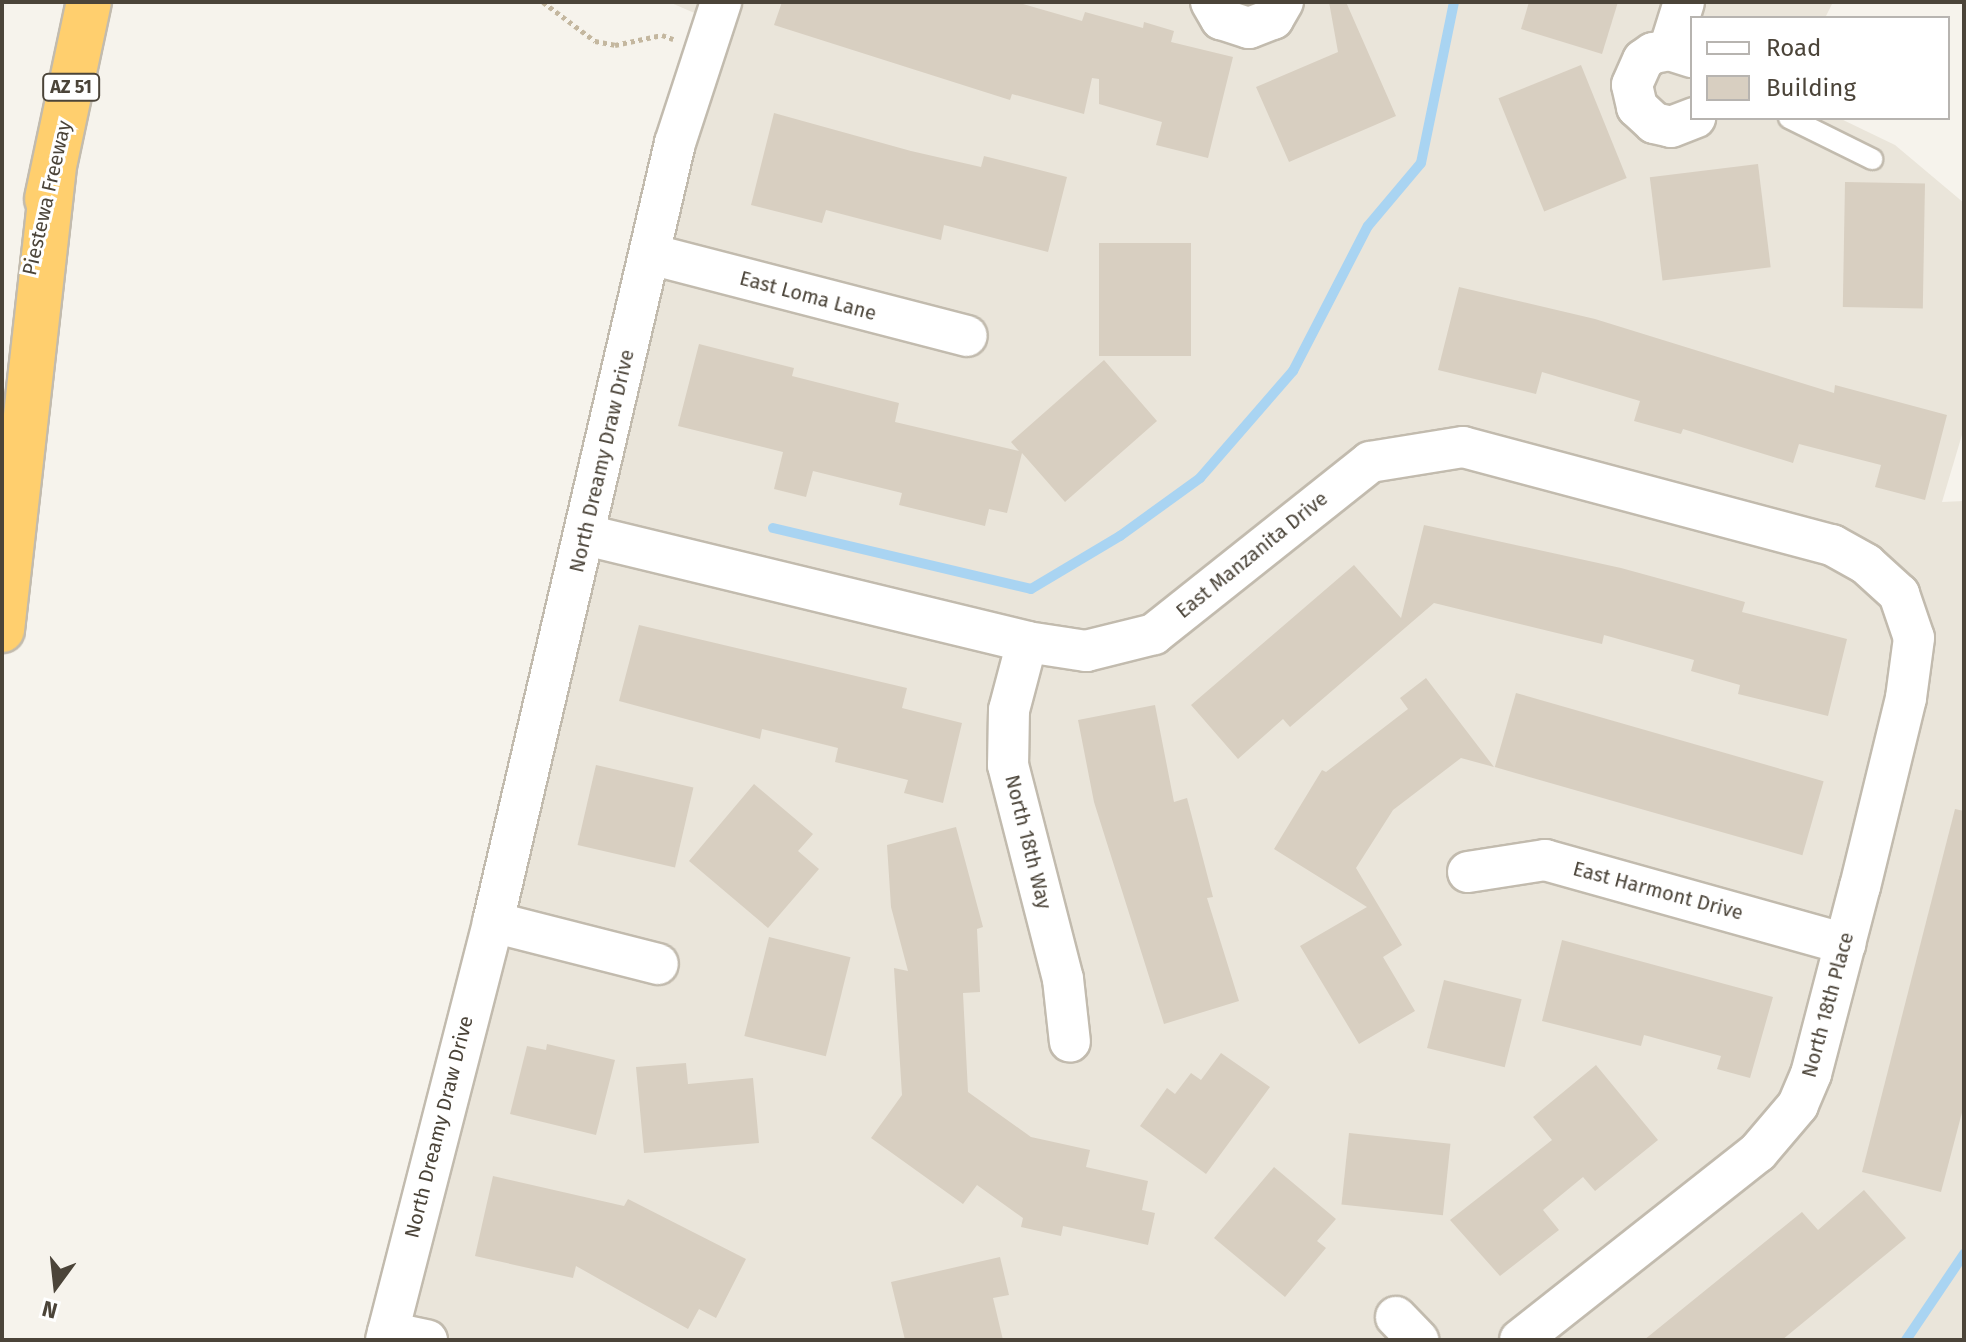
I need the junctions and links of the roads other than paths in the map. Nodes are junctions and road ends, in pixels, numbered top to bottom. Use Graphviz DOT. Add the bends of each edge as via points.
graph roads {
  1 [pos="89,2"];
  2 [pos="721,2"];
  3 [pos="1211,2"];
  4 [pos="1283,2"];
  5 [pos="1684,2"];
  6 [pos="1681,53"];
  7 [pos="1690,120"];
  8 [pos="1793,120"];
  9 [pos="1872,159"];
  10 [pos="53,172"];
  11 [pos="650,254"];
  12 [pos="967,336"];
  13 [pos="2,394"];
  14 [pos="586,535"];
  15 [pos="1899,594"];
  16 [pos="2,630"];
  17 [pos="1027,642"];
  18 [pos="1468,872"];
  19 [pos="493,922"];
  20 [pos="1845,944"];
  21 [pos="658,964"];
  22 [pos="1070,1042"];
  23 [pos="387,1336"];
  24 [pos="427,1340"];
  25 [pos="1520,1340"];
  1 -- 10 [label="highway, Piestewa Freeway / AZ 51"];
  2 -- 11 [label="street, North Dreamy Draw Drive" via="675,143"];
  3 -- 4 [label="street" via="1221,19 1249,28 1273,19"];
  5 -- 6 [label="street"];
  6 -- 7 [label="street" via="1643,60 1632,85 1633,99 1654,123 1671,127"];
  8 -- 9 [label="lane"];
  10 -- 13 [label="highway, Piestewa Freeway / AZ 51"];
  10 -- 16 [label="highway"];
  11 -- 12 [label="street, East Loma Lane"];
  11 -- 14 [label="street, North Dreamy Draw Drive"];
  14 -- 17 [label="street, East Manzanita Drive"];
  14 -- 19 [label="street, North Dreamy Draw Drive"];
  15 -- 17 [label="street, East Manzanita Drive" via="1866,564 1832,545 1463,447 1370,462 1154,634 1086,651"];
  15 -- 20 [label="street, North 18th Place" via="1914,638 1906,698"];
  17 -- 22 [label="street, North 18th Way" via="1009,710 1008,765 1063,979"];
  18 -- 20 [label="street, East Harmont Drive" via="1545,860"];
  19 -- 21 [label="street"];
  19 -- 23 [label="street, North Dreamy Draw Drive"];
  20 -- 25 [label="street, North 18th Place" via="1811,1074 1780,1132"];
  23 -- 24 [label="street, North Dreamy Draw Drive"];
}
